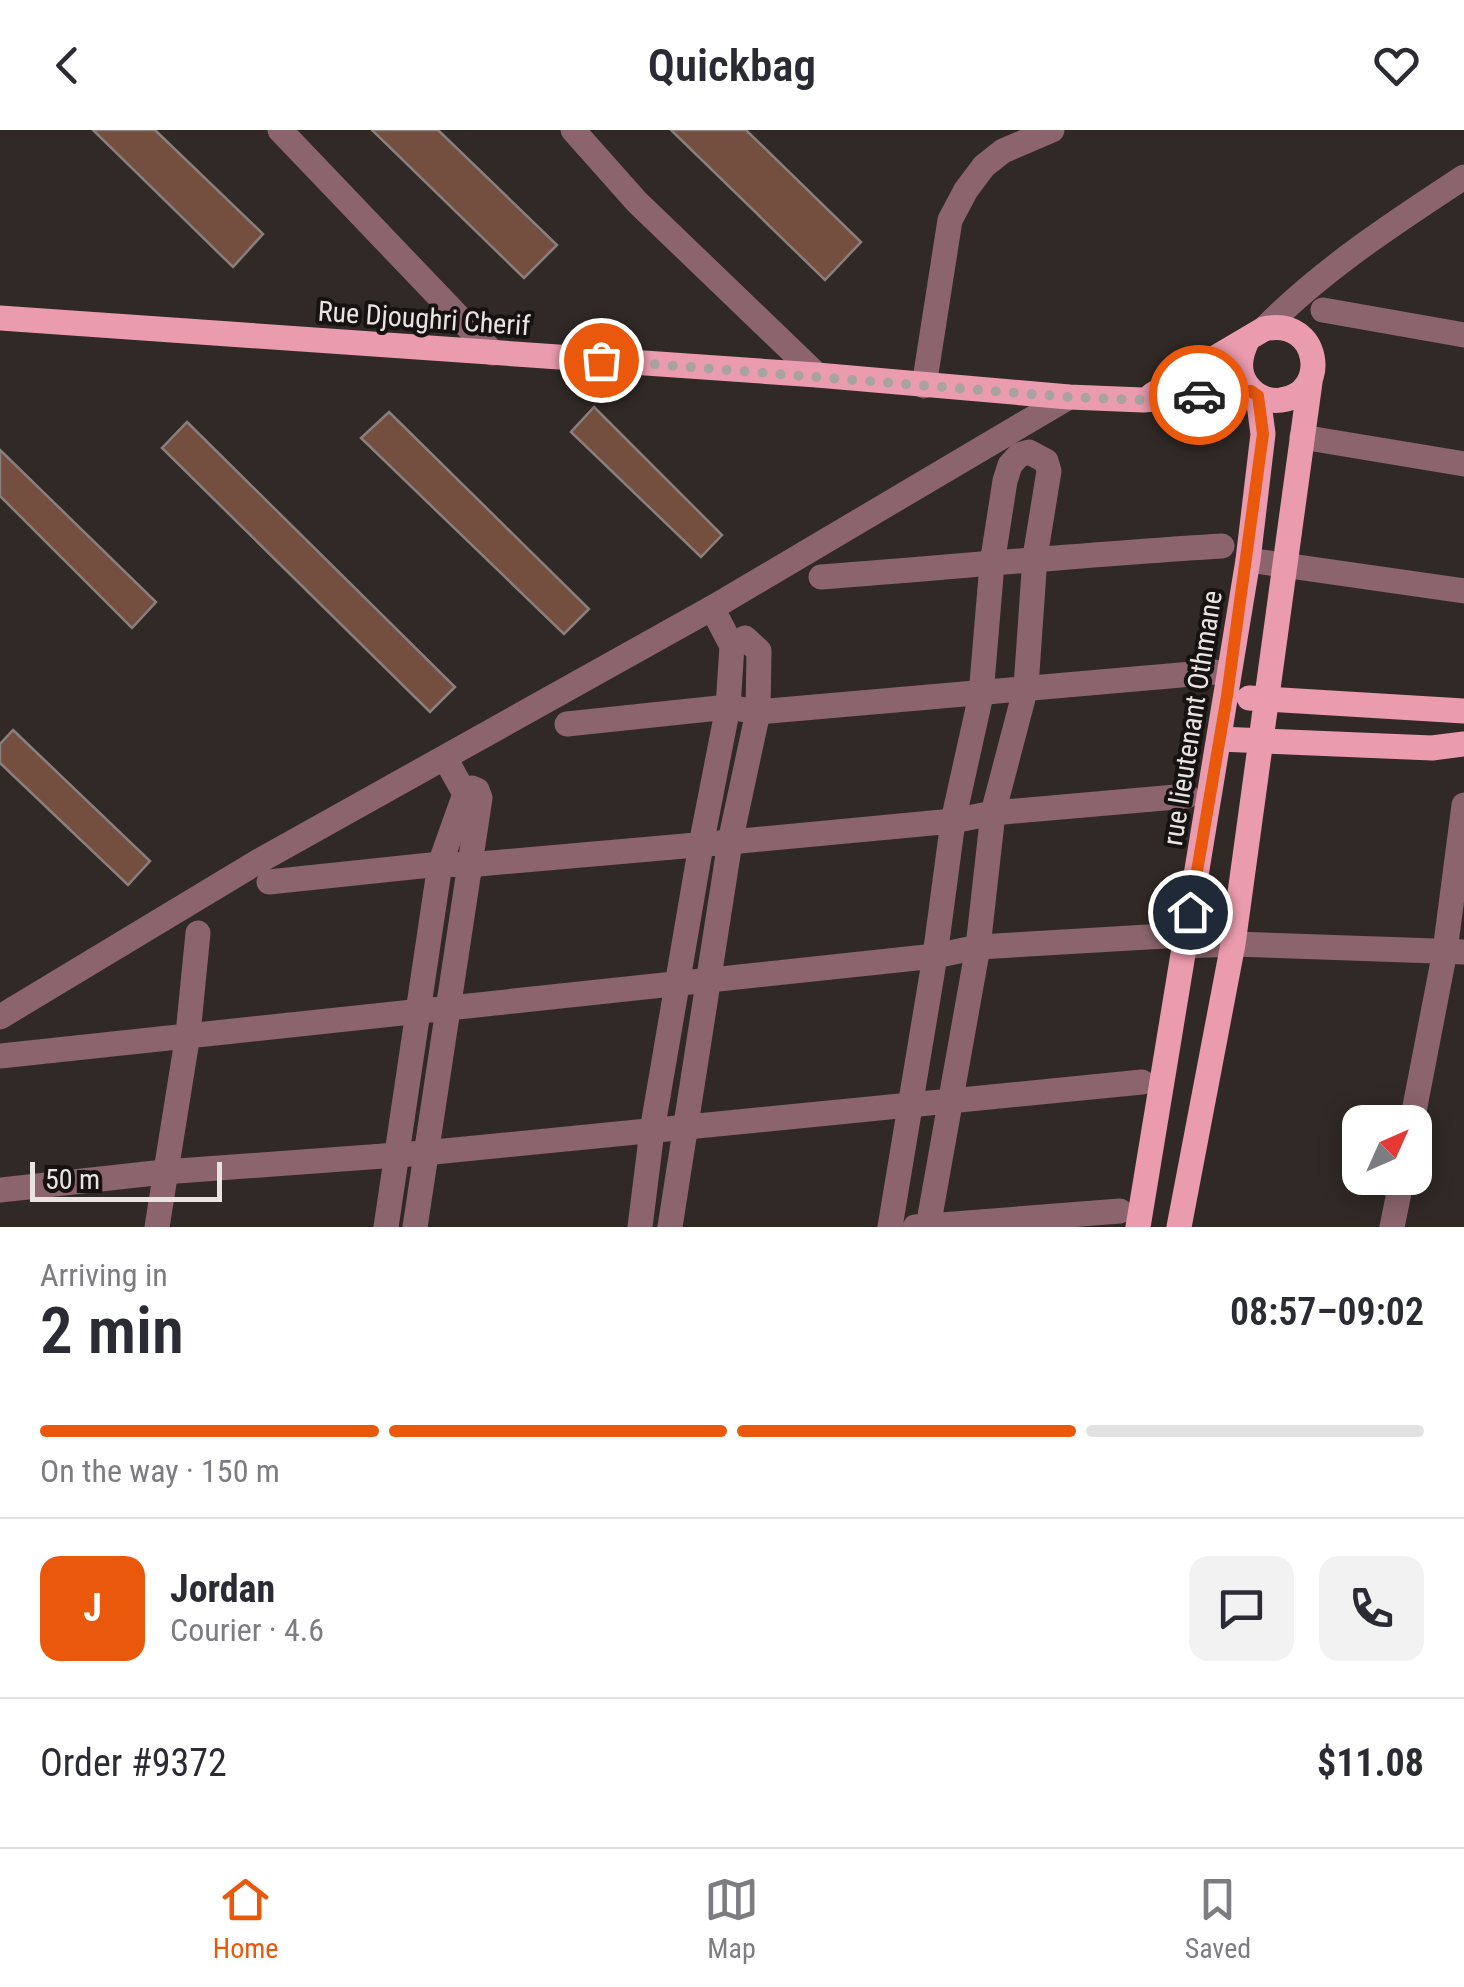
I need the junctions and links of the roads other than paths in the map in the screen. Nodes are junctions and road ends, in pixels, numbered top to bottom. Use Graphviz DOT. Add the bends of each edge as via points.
graph roads {
  1 [pos="280,130"];
  2 [pos="574,130"];
  3 [pos="1052,130"];
  4 [pos="1464,177"];
  5 [pos="1346,257"];
  6 [pos="1323,310"];
  7 [pos="1,315"];
  8 [pos="1256,335"];
  9 [pos="1464,335"];
  10 [pos="1304,338"];
  11 [pos="493,352"];
  12 [pos="817,375"];
  13 [pos="1310,382"];
  14 [pos="924,386"];
  15 [pos="1255,393"];
  16 [pos="1068,397"];
  17 [pos="1143,400"];
  18 [pos="1302,438"];
  19 [pos="1464,464"];
  20 [pos="1222,546"];
  21 [pos="1036,557"];
  22 [pos="1248,560"];
  23 [pos="992,564"];
  24 [pos="1284,564"];
  25 [pos="821,577"];
  26 [pos="1464,591"];
  27 [pos="712,608"];
  28 [pos="732,646"];
  29 [pos="1215,672"];
  30 [pos="1026,686"];
  31 [pos="981,695"];
  32 [pos="1227,696"];
  33 [pos="1266,700"];
  34 [pos="728,707"];
  35 [pos="1464,711"];
  36 [pos="758,712"];
  37 [pos="567,724"];
  38 [pos="1219,739"];
  39 [pos="1260,741"];
  40 [pos="1464,744"];
  41 [pos="446,758"];
  42 [pos="465,794"];
  43 [pos="1187,796"];
  44 [pos="1464,805"];
  45 [pos="993,813"];
  46 [pos="953,821"];
  47 [pos="730,842"];
  48 [pos="701,845"];
  49 [pos="440,864"];
  50 [pos="468,865"];
  51 [pos="269,882"];
  52 [pos="198,933"];
  53 [pos="1175,941"];
  54 [pos="1233,944"];
  55 [pos="978,947"];
  56 [pos="1454,951"];
  57 [pos="935,956"];
  58 [pos="709,979"];
  59 [pos="680,983"];
  60 [pos="449,1006"];
  61 [pos="418,1010"];
  62 [pos="0,1017"];
  63 [pos="188,1034"];
  64 [pos="0,1056"];
  65 [pos="1142,1082"];
  66 [pos="951,1100"];
  67 [pos="1416,1105"];
  68 [pos="910,1106"];
  69 [pos="687,1128"];
  70 [pos="652,1131"];
  71 [pos="424,1153"];
  72 [pos="398,1154"];
  73 [pos="164,1172"];
  74 [pos="0,1190"];
  75 [pos="1399,1195"];
  76 [pos="1129,1219"];
  77 [pos="924,1226"];
  78 [pos="157,1227"];
  79 [pos="386,1227"];
  80 [pos="416,1227"];
  81 [pos="640,1227"];
  82 [pos="670,1227"];
  83 [pos="890,1227"];
  84 [pos="1180,1227"];
  85 [pos="1392,1227"];
  1 -- 11 [label="street"];
  2 -- 12 [label="street" via="637,202"];
  3 -- 14 [label="street" via="984,166 950,220"];
  4 -- 5 [label="street"];
  5 -- 6 [label="street"];
  5 -- 8 [label="street"];
  6 -- 9 [label="street"];
  6 -- 10 [label="street"];
  7 -- 11 [label="main road, Rue Djoughri Cherif"];
  8 -- 10 [label="main road" via="1278,326"];
  8 -- 15 [label="main road" via="1240,367"];
  8 -- 17 [label="main road"];
  10 -- 13 [label="main road" via="1312,352"];
  11 -- 12 [label="main road, Rue Djoughri Cherif"];
  12 -- 14 [label="main road, Rue Djoughri Cherif"];
  13 -- 15 [label="main road" via="1287,400"];
  13 -- 18 [label="main road"];
  14 -- 16 [label="main road, Rue Djoughri Cherif"];
  15 -- 17 [label="main road, Rue Djoughri Cherif"];
  15 -- 22 [label="main road, rue lieutenant Othmane" via="1263,434"];
  16 -- 17 [label="main road, Rue Djoughri Cherif"];
  16 -- 27 [label="street"];
  18 -- 19 [label="street"];
  18 -- 24 [label="main road"];
  20 -- 21 [label="street"];
  21 -- 23 [label="street"];
  21 -- 23 [label="street" via="1049,471 1046,461 1029,452 1010,465"];
  21 -- 30 [label="street"];
  22 -- 24 [label="street"];
  22 -- 32 [label="main road, rue lieutenant Othmane"];
  23 -- 25 [label="street"];
  23 -- 31 [label="street"];
  24 -- 26 [label="street"];
  24 -- 33 [label="main road"];
  27 -- 28 [label="street"];
  27 -- 41 [label="street"];
  28 -- 34 [label="street"];
  28 -- 36 [label="street" via="746,638 759,651"];
  29 -- 30 [label="street"];
  30 -- 31 [label="street"];
  30 -- 45 [label="street"];
  31 -- 36 [label="street"];
  31 -- 46 [label="street"];
  32 -- 33 [label="main road"];
  32 -- 38 [label="main road, rue lieutenant Othmane"];
  33 -- 35 [label="main road"];
  33 -- 39 [label="main road"];
  34 -- 36 [label="street"];
  34 -- 37 [label="street"];
  34 -- 48 [label="street"];
  36 -- 47 [label="street"];
  38 -- 39 [label="main road"];
  38 -- 53 [label="main road, rue lieutenant Othmane"];
  39 -- 40 [label="main road"];
  39 -- 54 [label="main road"];
  41 -- 42 [label="street"];
  41 -- 62 [label="street"];
  42 -- 49 [label="street"];
  42 -- 50 [label="street" via="472,788 480,798"];
  43 -- 45 [label="street"];
  44 -- 56 [label="street"];
  45 -- 46 [label="street"];
  45 -- 55 [label="street"];
  46 -- 47 [label="street"];
  46 -- 57 [label="street"];
  47 -- 48 [label="street"];
  47 -- 58 [label="street"];
  48 -- 50 [label="street"];
  48 -- 59 [label="street"];
  49 -- 50 [label="street"];
  49 -- 51 [label="street"];
  49 -- 61 [label="street"];
  50 -- 60 [label="street"];
  52 -- 63 [label="street"];
  53 -- 54 [label="street"];
  53 -- 55 [label="street"];
  53 -- 76 [label="main road, rue lieutenant Othmane"];
  54 -- 56 [label="street"];
  54 -- 84 [label="main road"];
  55 -- 57 [label="street"];
  55 -- 66 [label="street"];
  56 -- 67 [label="street"];
  57 -- 58 [label="street"];
  57 -- 68 [label="street"];
  58 -- 59 [label="street"];
  58 -- 69 [label="street"];
  59 -- 60 [label="street"];
  59 -- 70 [label="street"];
  60 -- 61 [label="street"];
  60 -- 71 [label="street"];
  61 -- 63 [label="street"];
  61 -- 72 [label="street"];
  63 -- 64 [label="street"];
  63 -- 73 [label="street"];
  65 -- 66 [label="street"];
  66 -- 68 [label="street"];
  66 -- 77 [label="street"];
  68 -- 69 [label="street"];
  68 -- 83 [label="street"];
  69 -- 70 [label="street"];
  69 -- 82 [label="street"];
  70 -- 71 [label="street"];
  70 -- 81 [label="street"];
  71 -- 72 [label="street"];
  71 -- 80 [label="street"];
  72 -- 73 [label="street"];
  72 -- 79 [label="street"];
  73 -- 74 [label="street"];
  73 -- 78 [label="street"];
  75 -- 85 [label="street"];
  76 -- 77 [label="street"];
}
